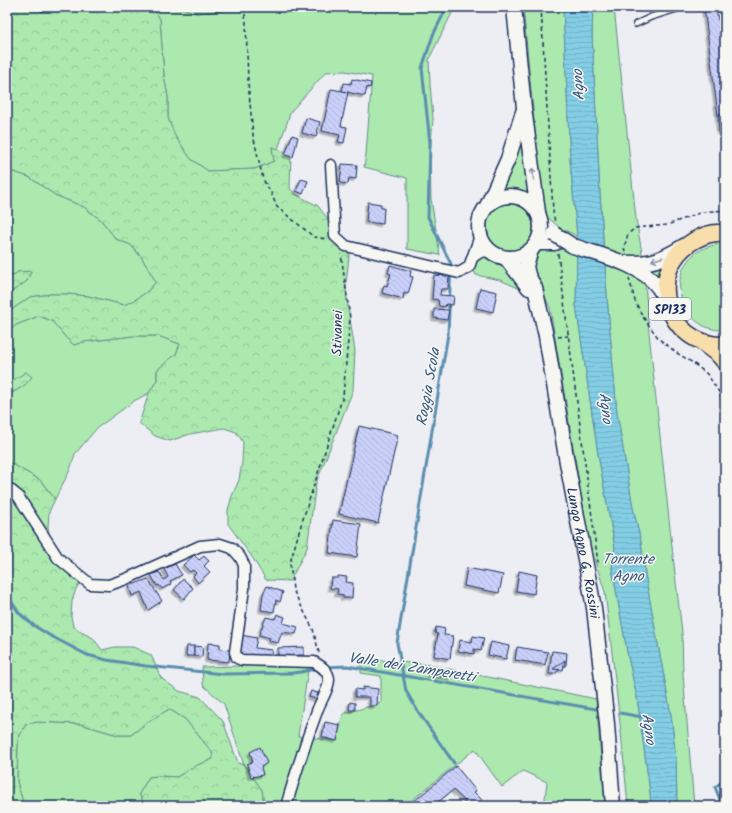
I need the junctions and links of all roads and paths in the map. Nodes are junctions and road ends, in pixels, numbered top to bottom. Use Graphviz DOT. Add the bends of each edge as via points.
graph roads {
  1 [pos="33,7"];
  2 [pos="47,7"];
  3 [pos="244,7"];
  4 [pos="514,7"];
  5 [pos="541,7"];
  6 [pos="683,7"];
  7 [pos="636,24"];
  8 [pos="524,108"];
  9 [pos="331,165"];
  10 [pos="486,206"];
  11 [pos="725,210"];
  12 [pos="539,217"];
  13 [pos="725,233"];
  14 [pos="480,236"];
  15 [pos="555,238"];
  16 [pos="340,241"];
  17 [pos="686,245"];
  18 [pos="534,246"];
  19 [pos="491,252"];
  20 [pos="472,258"];
  21 [pos="506,258"];
  22 [pos="626,263"];
  23 [pos="539,302"];
  24 [pos="668,306"];
  25 [pos="568,336"];
  26 [pos="552,338"];
  27 [pos="702,342"];
  28 [pos="725,345"];
  29 [pos="725,362"];
  30 [pos="725,409"];
  31 [pos="7,487"];
  32 [pos="599,567"];
  33 [pos="323,667"];
  34 [pos="287,806"];
  35 [pos="613,806"];
  1 -- 2 [label="path" via="44,12"];
  3 -- 16 [label="path" via="253,135 263,179 277,207 314,237"];
  4 -- 8 [label="main road, Lungo Agno G. Rossini"];
  5 -- 15 [label="path"];
  6 -- 7 [label="lane"];
  8 -- 10 [label="main road, Lungo Agno G. Rossini" via="508,159"];
  12 -- 8 [label="main road, Lungo Agno G. Rossini, one-way"];
  9 -- 16 [label="street" via="335,236"];
  10 -- 12 [label="main road" via="495,199 514,196 532,205"];
  10 -- 14 [label="main road, Lungo Agno G. Rossini" via="478,225"];
  11 -- 22 [label="path" via="702,212 667,225 635,228 628,234 624,248"];
  12 -- 15 [label="main road"];
  12 -- 18 [label="main road, Lungo Agno G. Rossini" via="540,236"];
  13 -- 17 [label="main road, SP133" via="702,236"];
  14 -- 19 [label="main road"];
  14 -- 20 [label="street"];
  15 -- 18 [label="main road"];
  15 -- 22 [label="main road, bridge"];
  15 -- 25 [label="path"];
  16 -- 20 [label="street" via="346,246 459,273 468,267"];
  16 -- 33 [label="path, Stivanei" via="350,318 343,396 290,563 294,590 313,629"];
  17 -- 22 [label="main road, one-way" via="656,260"];
  17 -- 24 [label="main road, SP133" via="675,258 668,273 665,289"];
  18 -- 21 [label="main road" via="523,255"];
  18 -- 23 [label="main road, Lungo Agno G. Rossini" via="526,266"];
  19 -- 20 [label="street" via="486,250"];
  19 -- 21 [label="main road"];
  21 -- 23 [label="main road, Lungo Agno G. Rossini"];
  22 -- 24 [label="main road" via="647,276 659,288"];
  22 -- 30 [label="path" via="635,301 643,317 659,339 707,374 719,392"];
  23 -- 35 [label="main road, Lungo Agno G. Rossini" via="594,608"];
  24 -- 27 [label="main road, SP133" via="676,321 687,333"];
  25 -- 26 [label="path"];
  25 -- 32 [label="path"];
  27 -- 28 [label="main road, SP133"];
  27 -- 29 [label="main road, SP133"];
  31 -- 33 [label="street" via="18,496 58,558 90,584 109,585 200,546 220,544 232,548 244,565 244,589 235,652 237,658 314,662"];
  33 -- 34 [label="street" via="329,681 304,746"];
}
